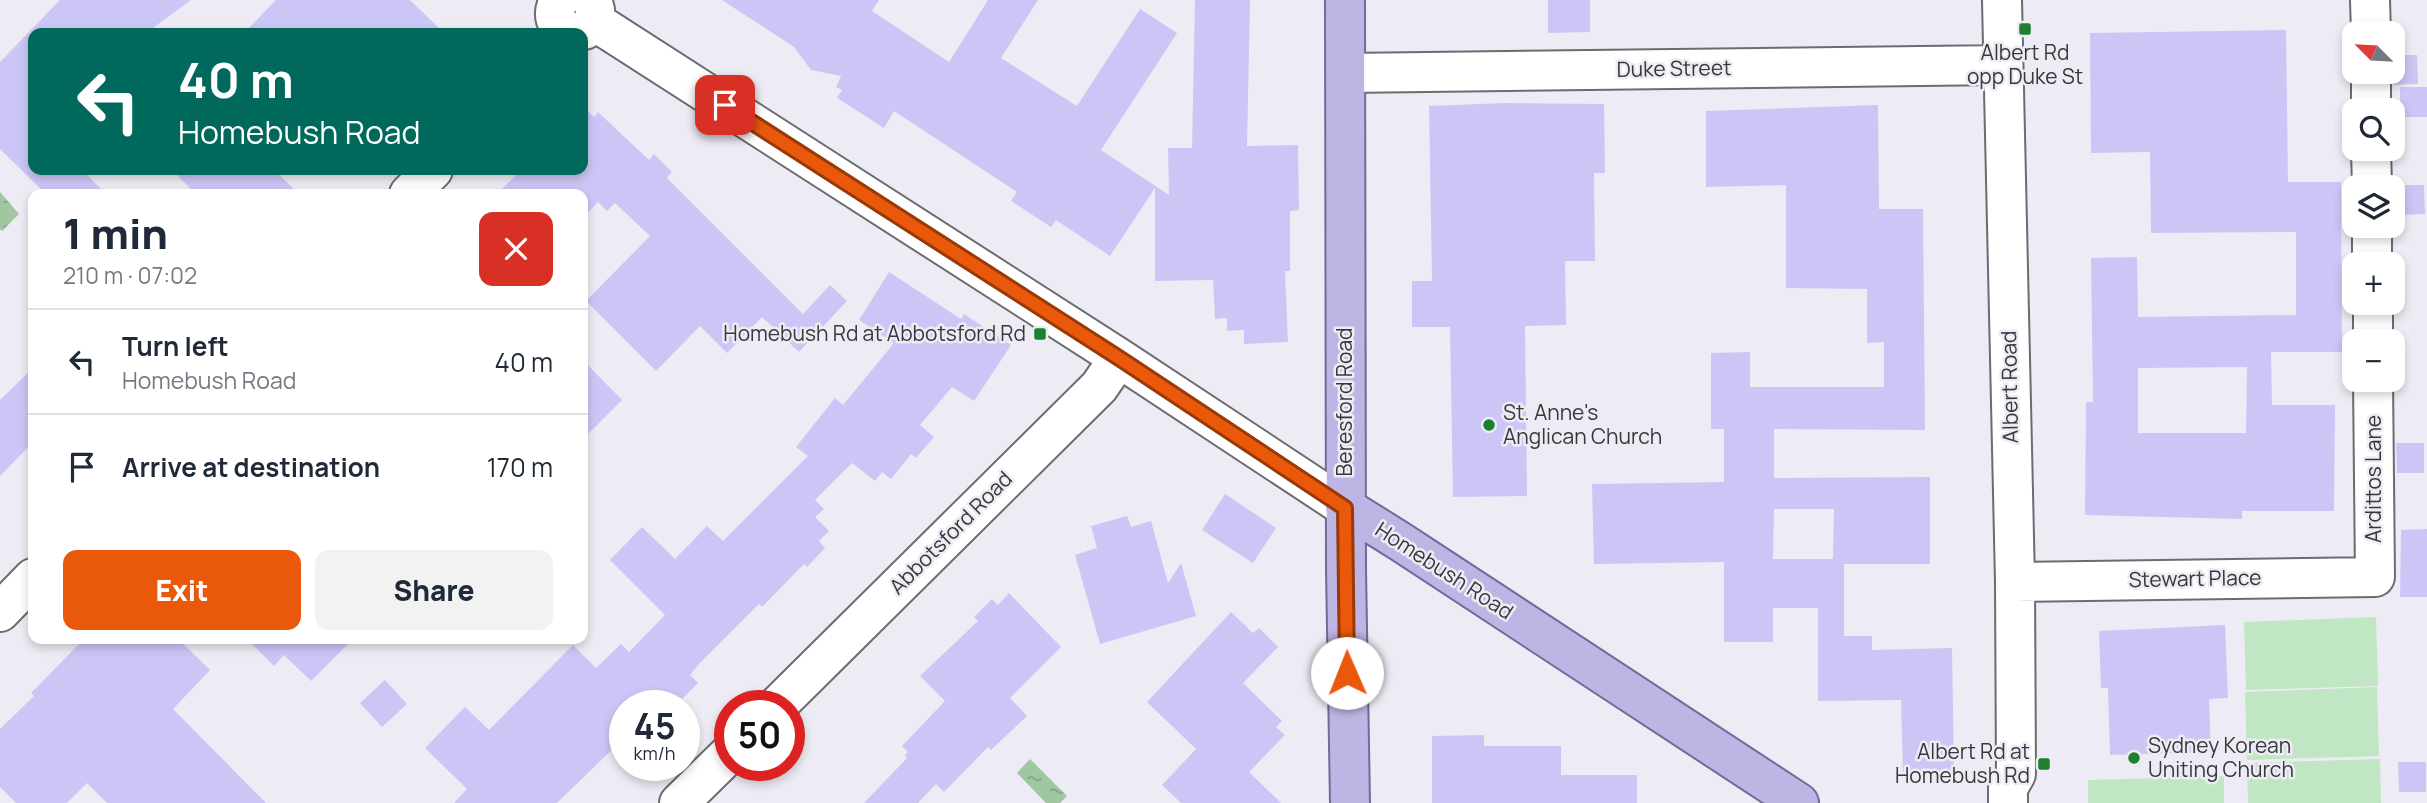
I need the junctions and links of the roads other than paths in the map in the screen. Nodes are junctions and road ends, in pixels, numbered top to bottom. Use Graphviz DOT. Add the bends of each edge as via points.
graph roads {
  1 [pos="1345,0"];
  2 [pos="2001,0"];
  3 [pos="2370,0"];
  4 [pos="575,17"];
  5 [pos="2371,21"];
  6 [pos="2003,65"];
  7 [pos="1346,73"];
  8 [pos="428,175"];
  9 [pos="414,189"];
  10 [pos="1119,358"];
  11 [pos="2373,392"];
  12 [pos="1345,508"];
  13 [pos="2375,577"];
  14 [pos="2015,582"];
  15 [pos="28,583"];
  16 [pos="0,612"];
  17 [pos="793,690"];
  18 [pos="714,769"];
  19 [pos="2017,793"];
  20 [pos="679,803"];
  21 [pos="1350,803"];
  22 [pos="1799,803"];
  1 -- 7 [label="main road, Beresford Road"];
  2 -- 6 [label="street, Albert Road"];
  3 -- 5 [label="street"];
  4 -- 10 [label="street, Homebush Road"];
  6 -- 7 [label="street, Duke Street"];
  6 -- 14 [label="street, Albert Road"];
  7 -- 12 [label="main road, Beresford Road"];
  8 -- 9 [label="street"];
  10 -- 12 [label="street, Homebush Road"];
  10 -- 17 [label="street, Abbotsford Road" via="1099,387"];
  11 -- 13 [label="street, Ardittos Lane"];
  12 -- 21 [label="main road, Beresford Road"];
  12 -- 22 [label="main road, Homebush Road"];
  13 -- 14 [label="street, Stewart Place"];
  14 -- 19 [label="street, Albert Road"];
  15 -- 16 [label="street"];
  18 -- 20 [label="street"];
}
